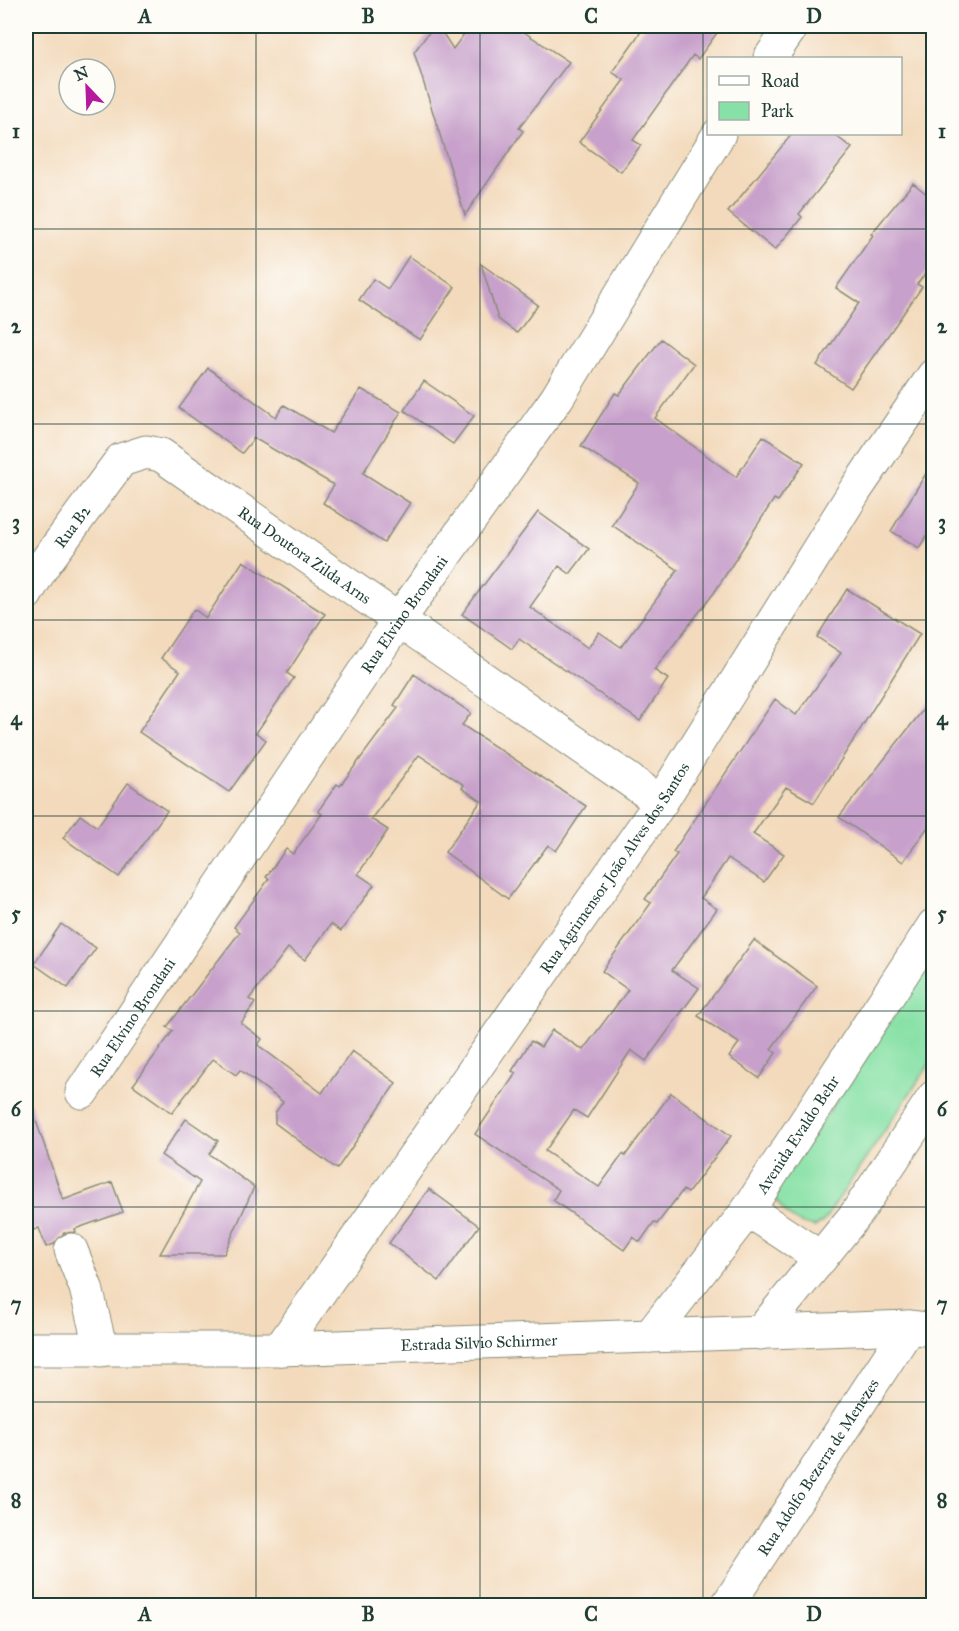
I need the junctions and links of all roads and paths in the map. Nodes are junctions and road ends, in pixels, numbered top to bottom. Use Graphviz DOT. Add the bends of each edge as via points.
graph roads {
  1 [pos="792,26"];
  2 [pos="771,57"];
  3 [pos="718,135"];
  4 [pos="933,375"];
  5 [pos="121,460"];
  6 [pos="26,594"];
  7 [pos="398,621"];
  8 [pos="661,802"];
  9 [pos="933,925"];
  10 [pos="82,1092"];
  11 [pos="933,1097"];
  12 [pos="748,1210"];
  13 [pos="71,1250"];
  14 [pos="821,1258"];
  15 [pos="921,1329"];
  16 [pos="760,1334"];
  17 [pos="650,1336"];
  18 [pos="26,1349"];
  19 [pos="280,1349"];
  20 [pos="101,1350"];
  21 [pos="727,1605"];
  1 -- 2 [label="street"];
  3 -- 7 [label="street, Rua Elvino Brondani" via="557,398"];
  4 -- 8 [label="street, Rua Agrimensor João Alves dos Santos" via="856,489"];
  5 -- 6 [label="street, Rua B2"];
  5 -- 7 [label="street, Rua Doutora Zilda Arns" via="146,452 161,455"];
  7 -- 8 [label="street, Rua Doutora Zilda Arns"];
  7 -- 10 [label="street, Rua Elvino Brondani"];
  8 -- 19 [label="street, Rua Agrimensor João Alves dos Santos"];
  9 -- 12 [label="street, Avenida Evaldo Behr"];
  11 -- 14 [label="street" via="857,1213"];
  12 -- 14 [label="street"];
  12 -- 17 [label="street, Avenida Evaldo Behr"];
  13 -- 20 [label="street" via="86,1288"];
  14 -- 16 [label="street"];
  15 -- 16 [label="street, Estrada Silvio Schirmer"];
  15 -- 21 [label="street, Rua Adolfo Bezerra de Menezes"];
  16 -- 17 [label="street, Estrada Silvio Schirmer"];
  17 -- 19 [label="street, Estrada Silvio Schirmer"];
  18 -- 20 [label="street, Estrada Silvio Schirmer"];
  19 -- 20 [label="street, Estrada Silvio Schirmer"];
}
